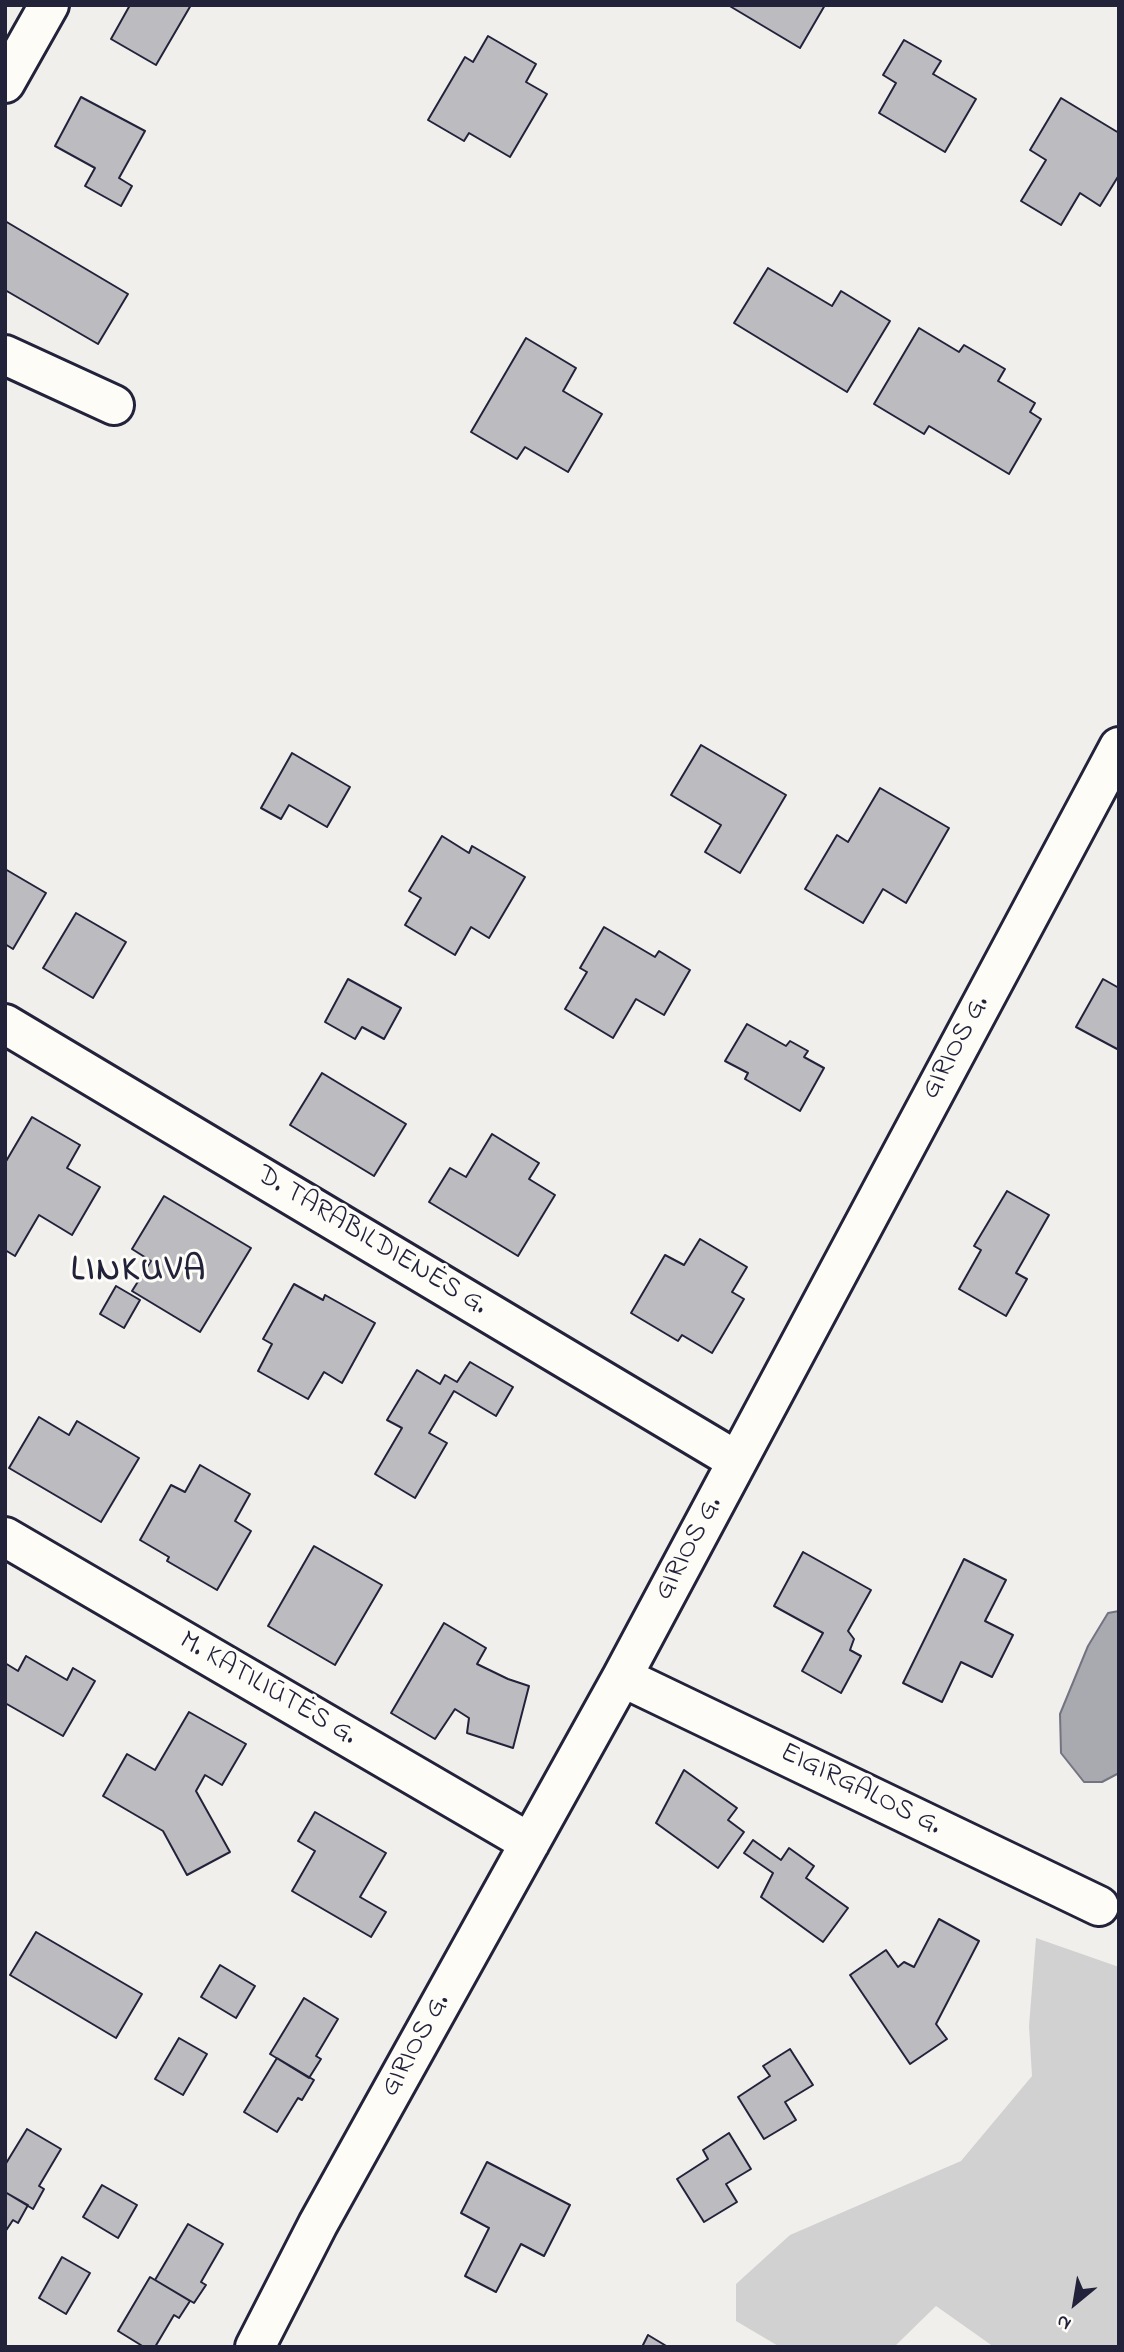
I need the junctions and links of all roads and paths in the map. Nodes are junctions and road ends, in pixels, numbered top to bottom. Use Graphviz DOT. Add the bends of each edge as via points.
graph roads {
  1 [pos="50,5"];
  2 [pos="5,83"];
  3 [pos="5,355"];
  4 [pos="114,405"];
  5 [pos="1118,752"];
  6 [pos="5,1024"];
  7 [pos="737,1461"];
  8 [pos="5,1537"];
  9 [pos="622,1677"];
  10 [pos="530,1843"];
  11 [pos="1099,1906"];
  12 [pos="255,2347"];
  1 -- 2 [label="street"];
  3 -- 4 [label="street"];
  5 -- 7 [label="street, GIRIOS G."];
  6 -- 7 [label="street, D. TARABILDIENĖS G."];
  7 -- 9 [label="street, GIRIOS G."];
  8 -- 10 [label="street, M. KATILIŪTĖS G."];
  9 -- 10 [label="street, GIRIOS G."];
  9 -- 11 [label="street, EIGIRGALOS G."];
  10 -- 12 [label="street, GIRIOS G."];
}
